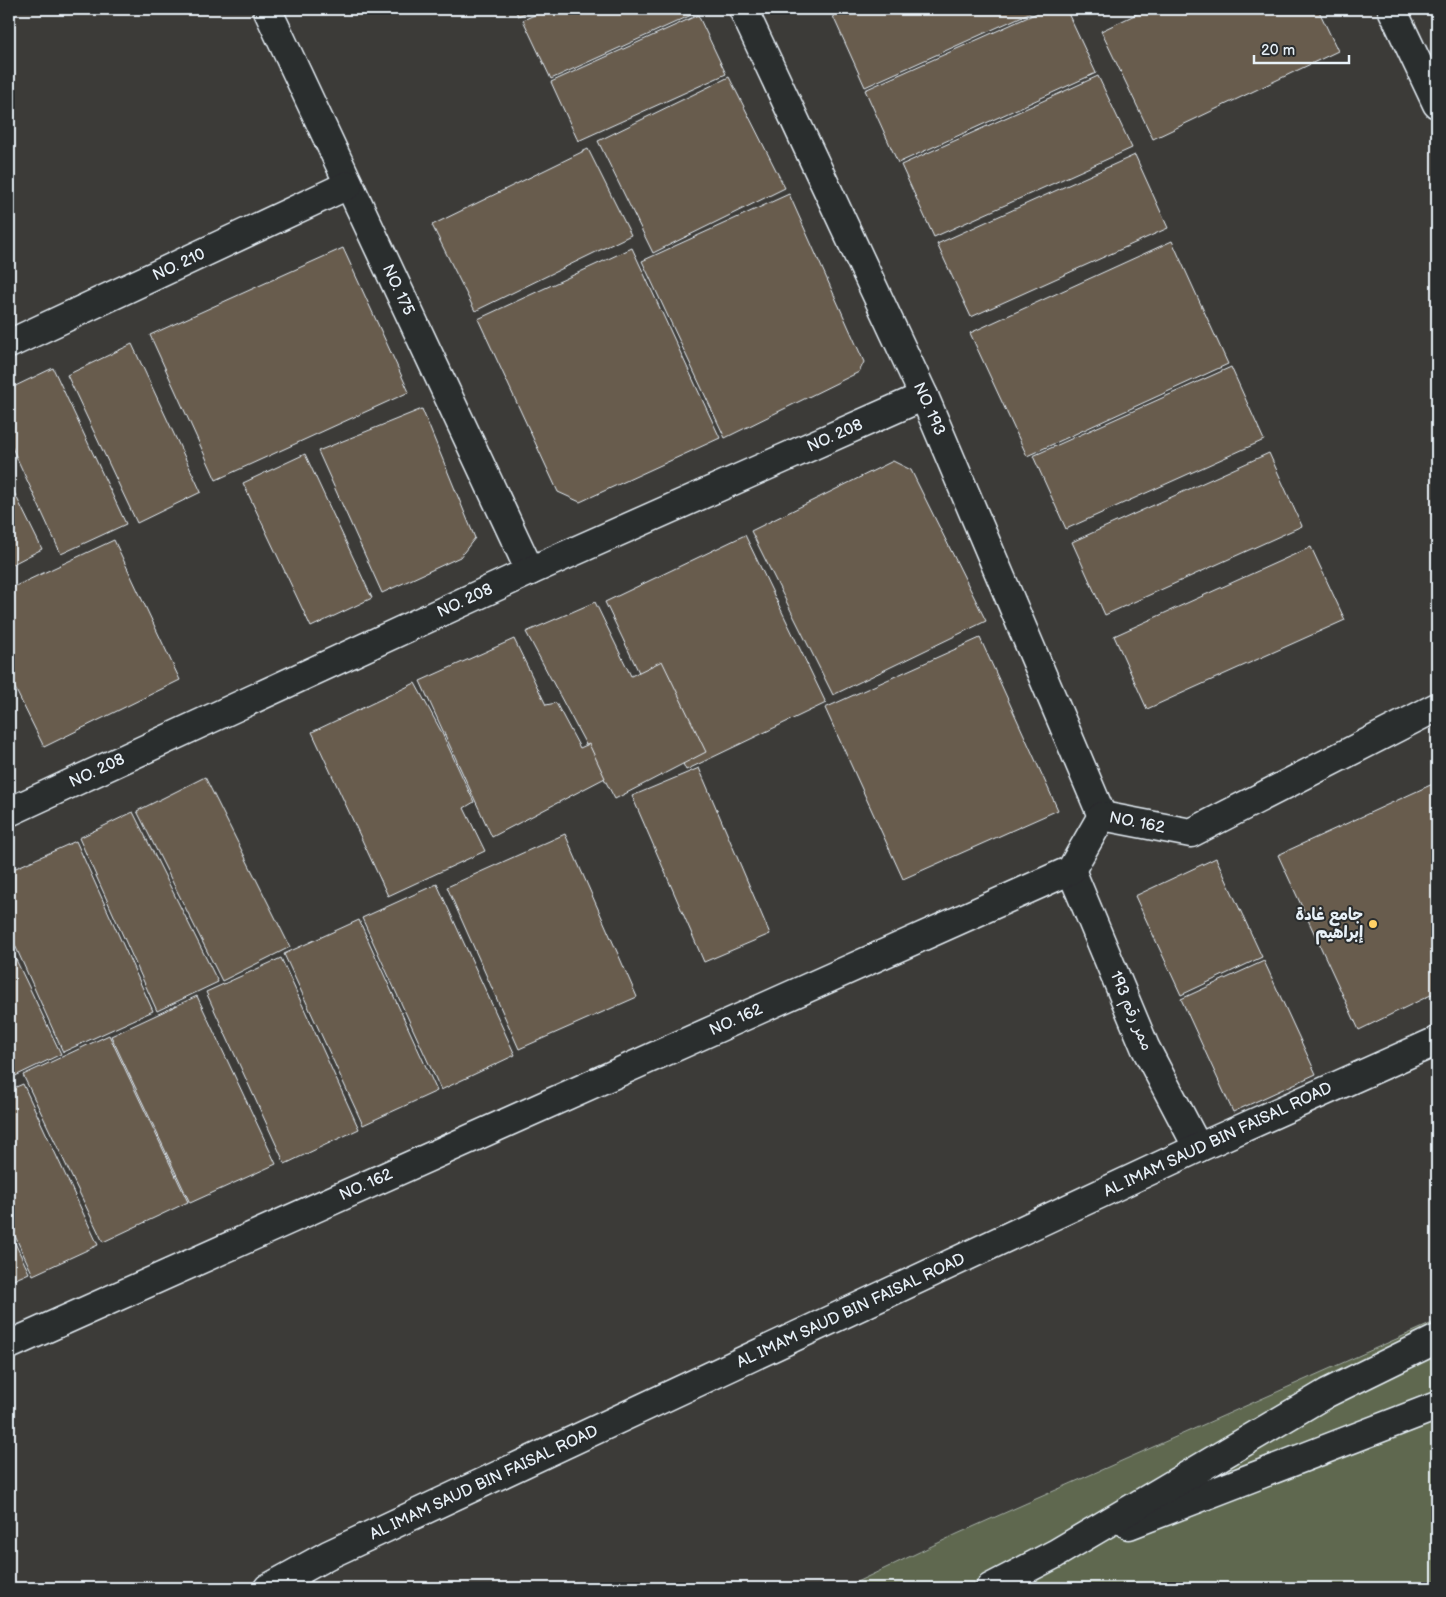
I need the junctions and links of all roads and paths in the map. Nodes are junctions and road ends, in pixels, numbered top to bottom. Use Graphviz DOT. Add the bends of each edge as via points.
graph roads {
  1 [pos="267,9"];
  2 [pos="743,9"];
  3 [pos="1392,9"];
  4 [pos="1437,104"];
  5 [pos="348,185"];
  6 [pos="9,344"];
  7 [pos="924,396"];
  8 [pos="530,571"];
  9 [pos="1437,707"];
  10 [pos="9,812"];
  11 [pos="1102,816"];
  12 [pos="1071,870"];
  13 [pos="1437,1041"];
  14 [pos="1198,1148"];
  15 [pos="1437,1339"];
  16 [pos="9,1346"];
  17 [pos="1437,1406"];
  18 [pos="1055,1554"];
  19 [pos="268,1588"];
  20 [pos="990,1588"];
  1 -- 5 [label="street, NO. 175"];
  2 -- 7 [label="street, NO. 193"];
  3 -- 4 [label="street"];
  5 -- 6 [label="street, NO. 210"];
  5 -- 8 [label="street, NO. 175"];
  7 -- 8 [label="street, NO. 208"];
  7 -- 11 [label="street, NO. 193"];
  8 -- 10 [label="street, NO. 208"];
  9 -- 11 [label="street, NO. 162" via="1191,833"];
  11 -- 12 [label="street, NO. 162"];
  12 -- 14 [label="street, ممر رقم 193" via="1145,1047"];
  12 -- 16 [label="street, NO. 162"];
  13 -- 14 [label="street, AL IMAM SAUD BIN FAISAL ROAD"];
  14 -- 19 [label="street, AL IMAM SAUD BIN FAISAL ROAD" via="328,1555"];
  15 -- 18 [label="street" via="1327,1393"];
  17 -- 18 [label="street"];
  18 -- 20 [label="street"];
}
